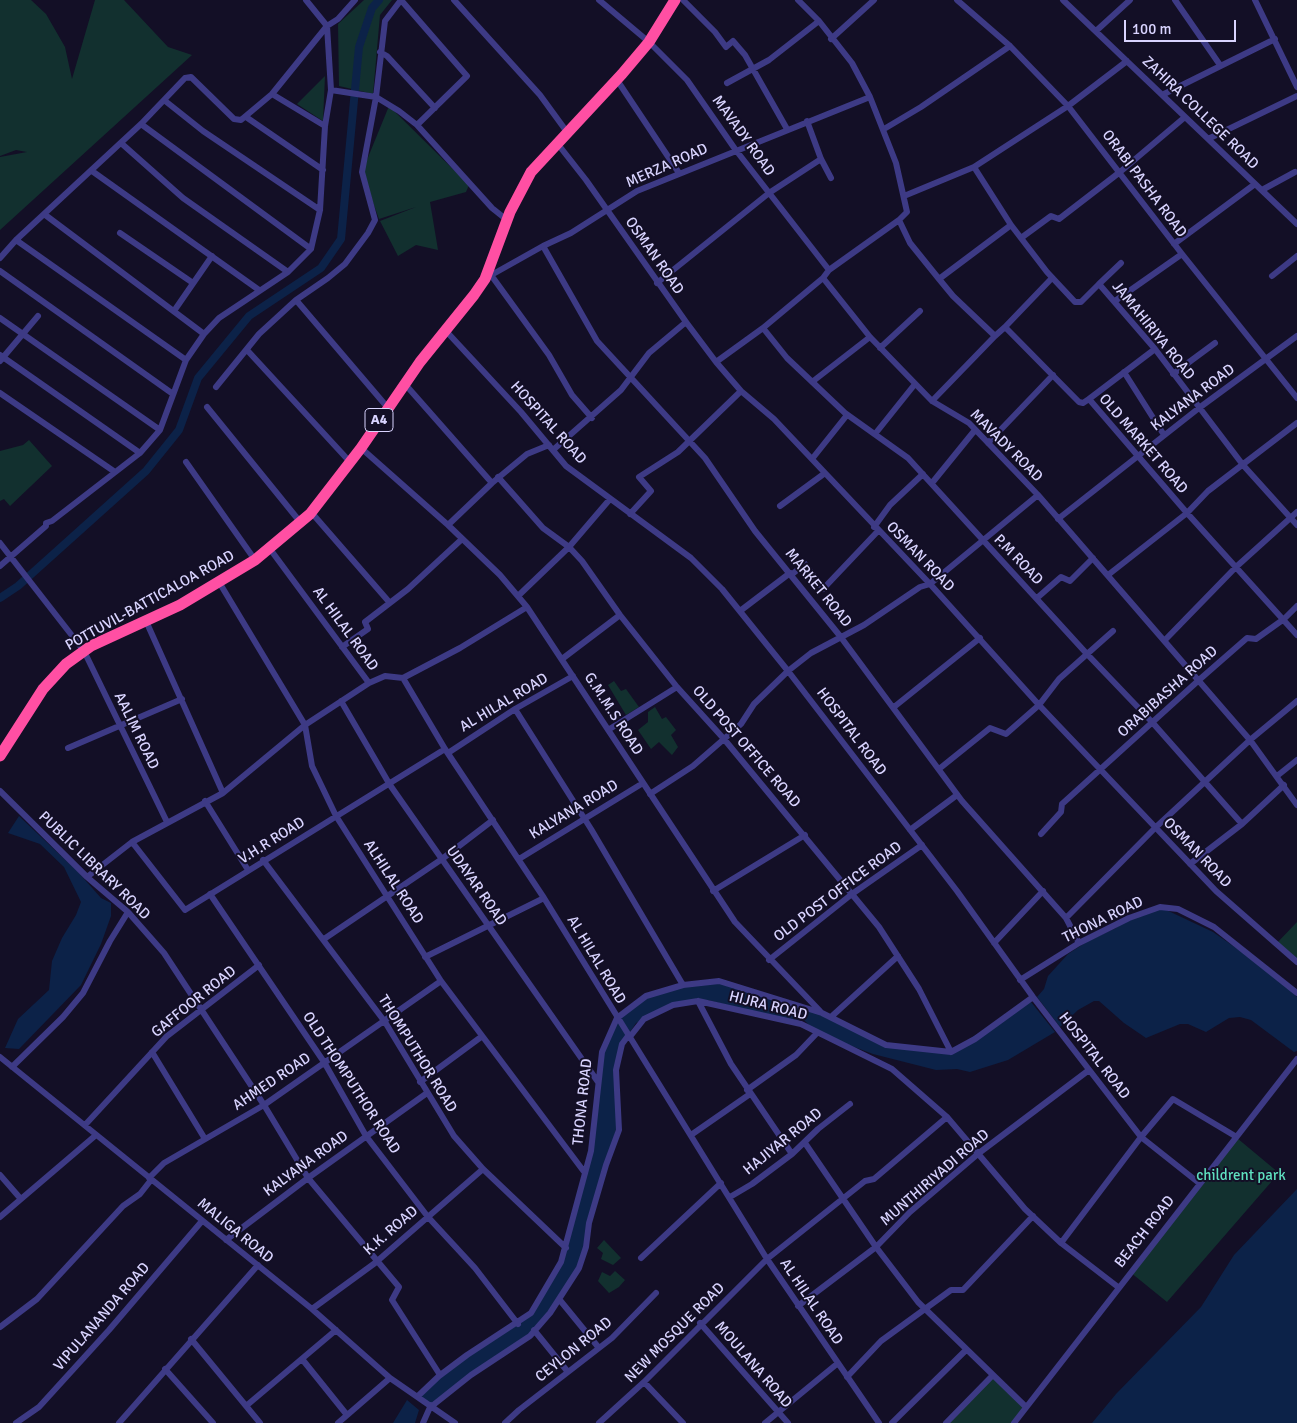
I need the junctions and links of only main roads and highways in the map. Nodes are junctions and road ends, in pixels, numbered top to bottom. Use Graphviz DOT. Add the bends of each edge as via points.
graph roads {
  1 [pos="675,0"];
  2 [pos="0,756"];
  1 -- 2 [label="highway, POTTUVIL-BATTICALOA ROAD / A4" via="649,42 531,172 507,220 488,277 404,384 361,448 311,512 255,560 180,605 84,651 66,664 42,689"];
}
